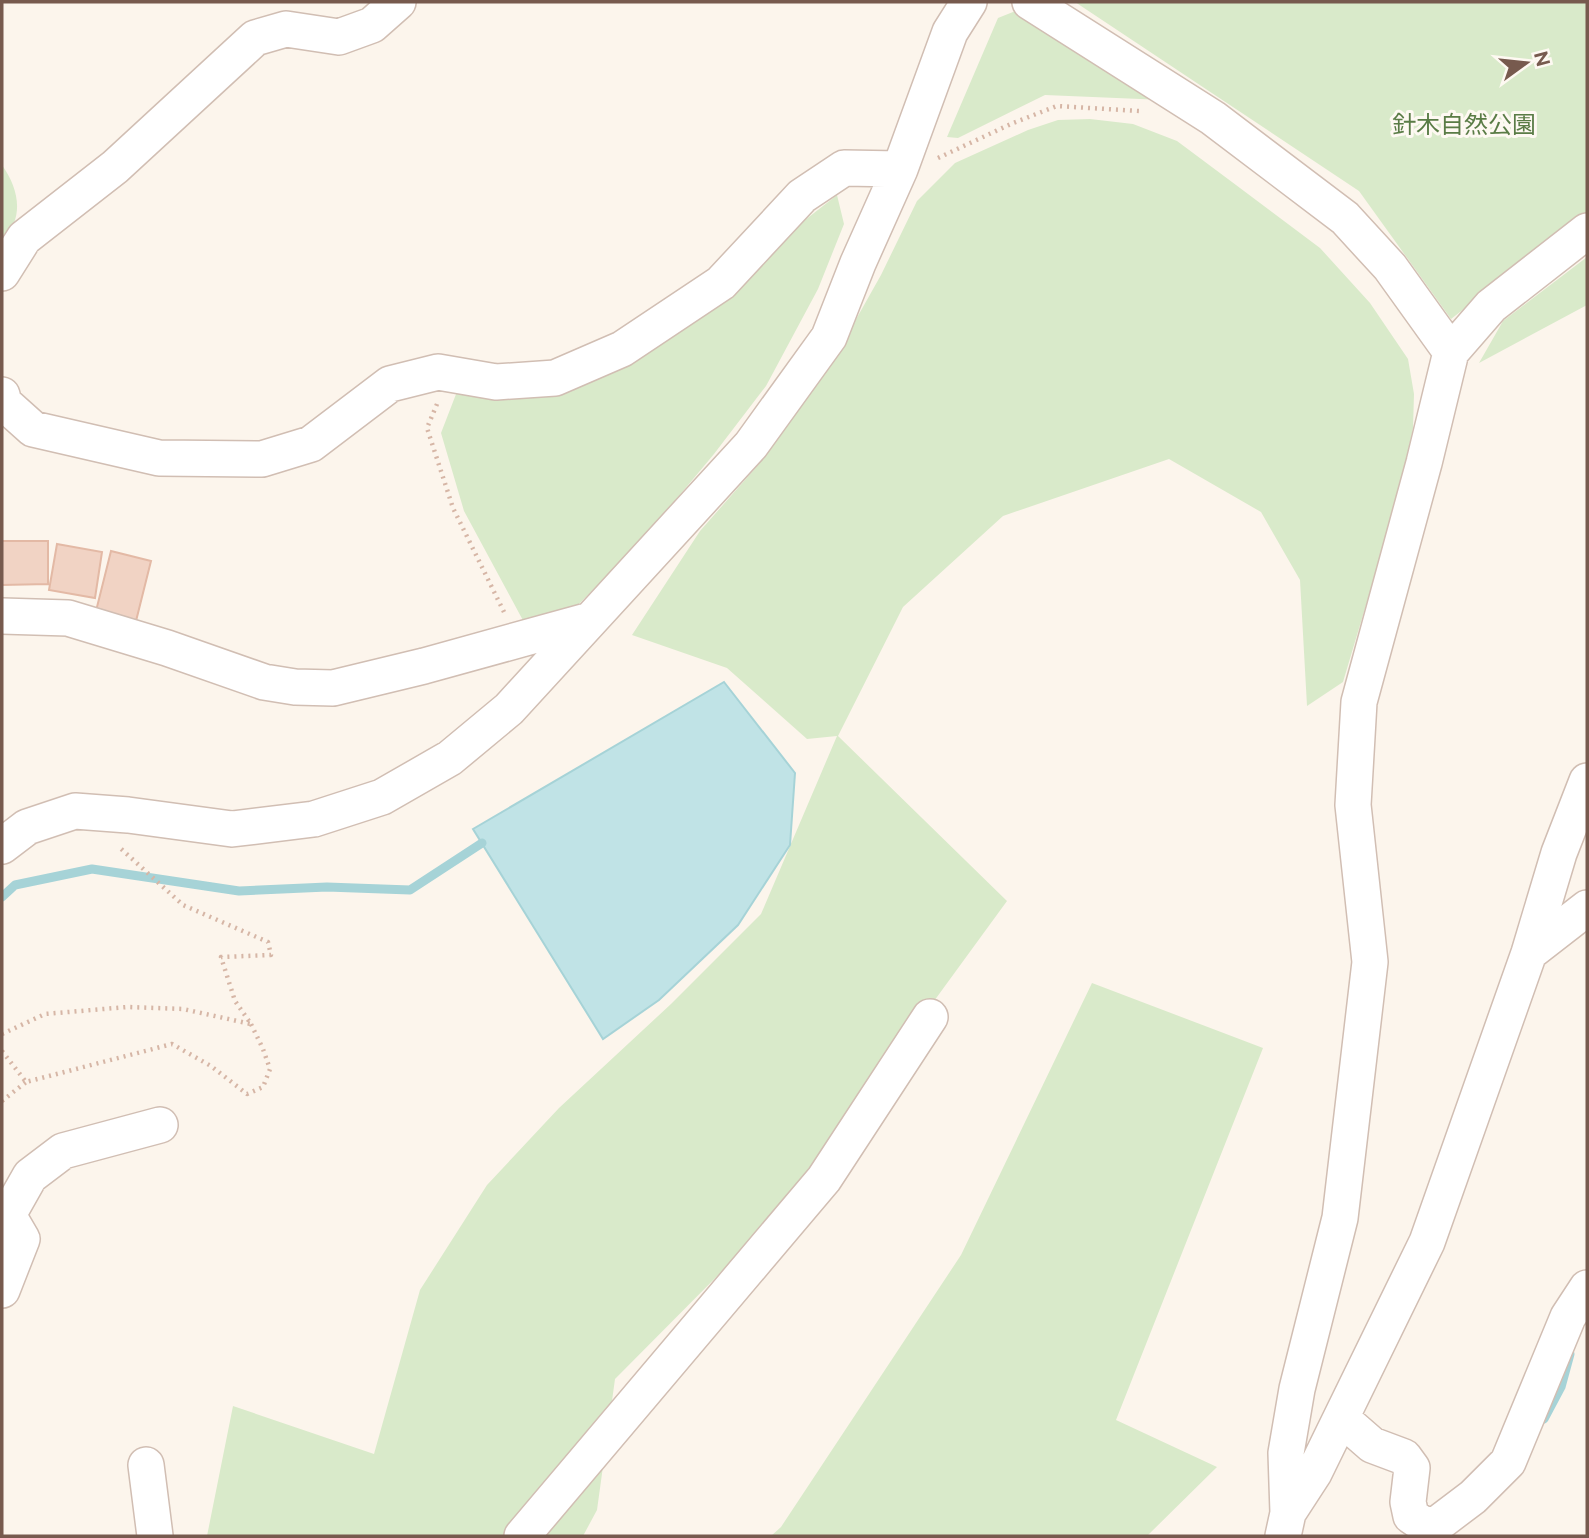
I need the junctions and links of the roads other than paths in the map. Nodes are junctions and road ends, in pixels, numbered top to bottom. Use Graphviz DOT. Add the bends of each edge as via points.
graph roads {
  1 [pos="398,2"];
  2 [pos="969,2"];
  3 [pos="1030,2"];
  4 [pos="900,169"];
  5 [pos="1587,231"];
  6 [pos="2,274"];
  7 [pos="1451,352"];
  8 [pos="2,395"];
  9 [pos="2,617"];
  10 [pos="590,621"];
  11 [pos="1587,781"];
  12 [pos="2,846"];
  13 [pos="1587,908"];
  14 [pos="1529,953"];
  15 [pos="930,1017"];
  16 [pos="160,1125"];
  17 [pos="1587,1288"];
  18 [pos="2,1290"];
  19 [pos="1341,1418"];
  20 [pos="146,1465"];
  21 [pos="1285,1525"];
  22 [pos="155,1536"];
  23 [pos="522,1536"];
  1 -- 6 [label="street" via="372,25 339,37 286,29 255,38 115,167 24,238"];
  2 -- 4 [label="street" via="950,32"];
  3 -- 7 [label="street" via="1213,118 1345,218 1390,267"];
  4 -- 8 [label="street" via="844,168 802,196 720,283 622,349 555,378 496,382 438,372 390,384 311,444 262,459 159,458 33,429"];
  4 -- 10 [label="street" via="829,337 751,444"];
  5 -- 7 [label="street" via="1492,306"];
  7 -- 21 [label="street" via="1359,702 1353,805 1370,962 1340,1217 1297,1389 1286,1453"];
  9 -- 10 [label="street" via="68,618 264,682 333,688"];
  10 -- 12 [label="street" via="509,709 450,758 382,797 314,819 232,829 75,811 27,827"];
  11 -- 14 [label="street" via="1559,853"];
  13 -- 14 [label="street"];
  14 -- 19 [label="street" via="1427,1242"];
  15 -- 23 [label="street" via="824,1179"];
  16 -- 18 [label="street" via="63,1150 30,1176 8,1215 22,1239"];
  17 -- 19 [label="street" via="1568,1317 1508,1462 1436,1525 1410,1516 1412,1468 1404,1457 1372,1445"];
  19 -- 21 [label="street"];
  20 -- 22 [label="street"];
}
